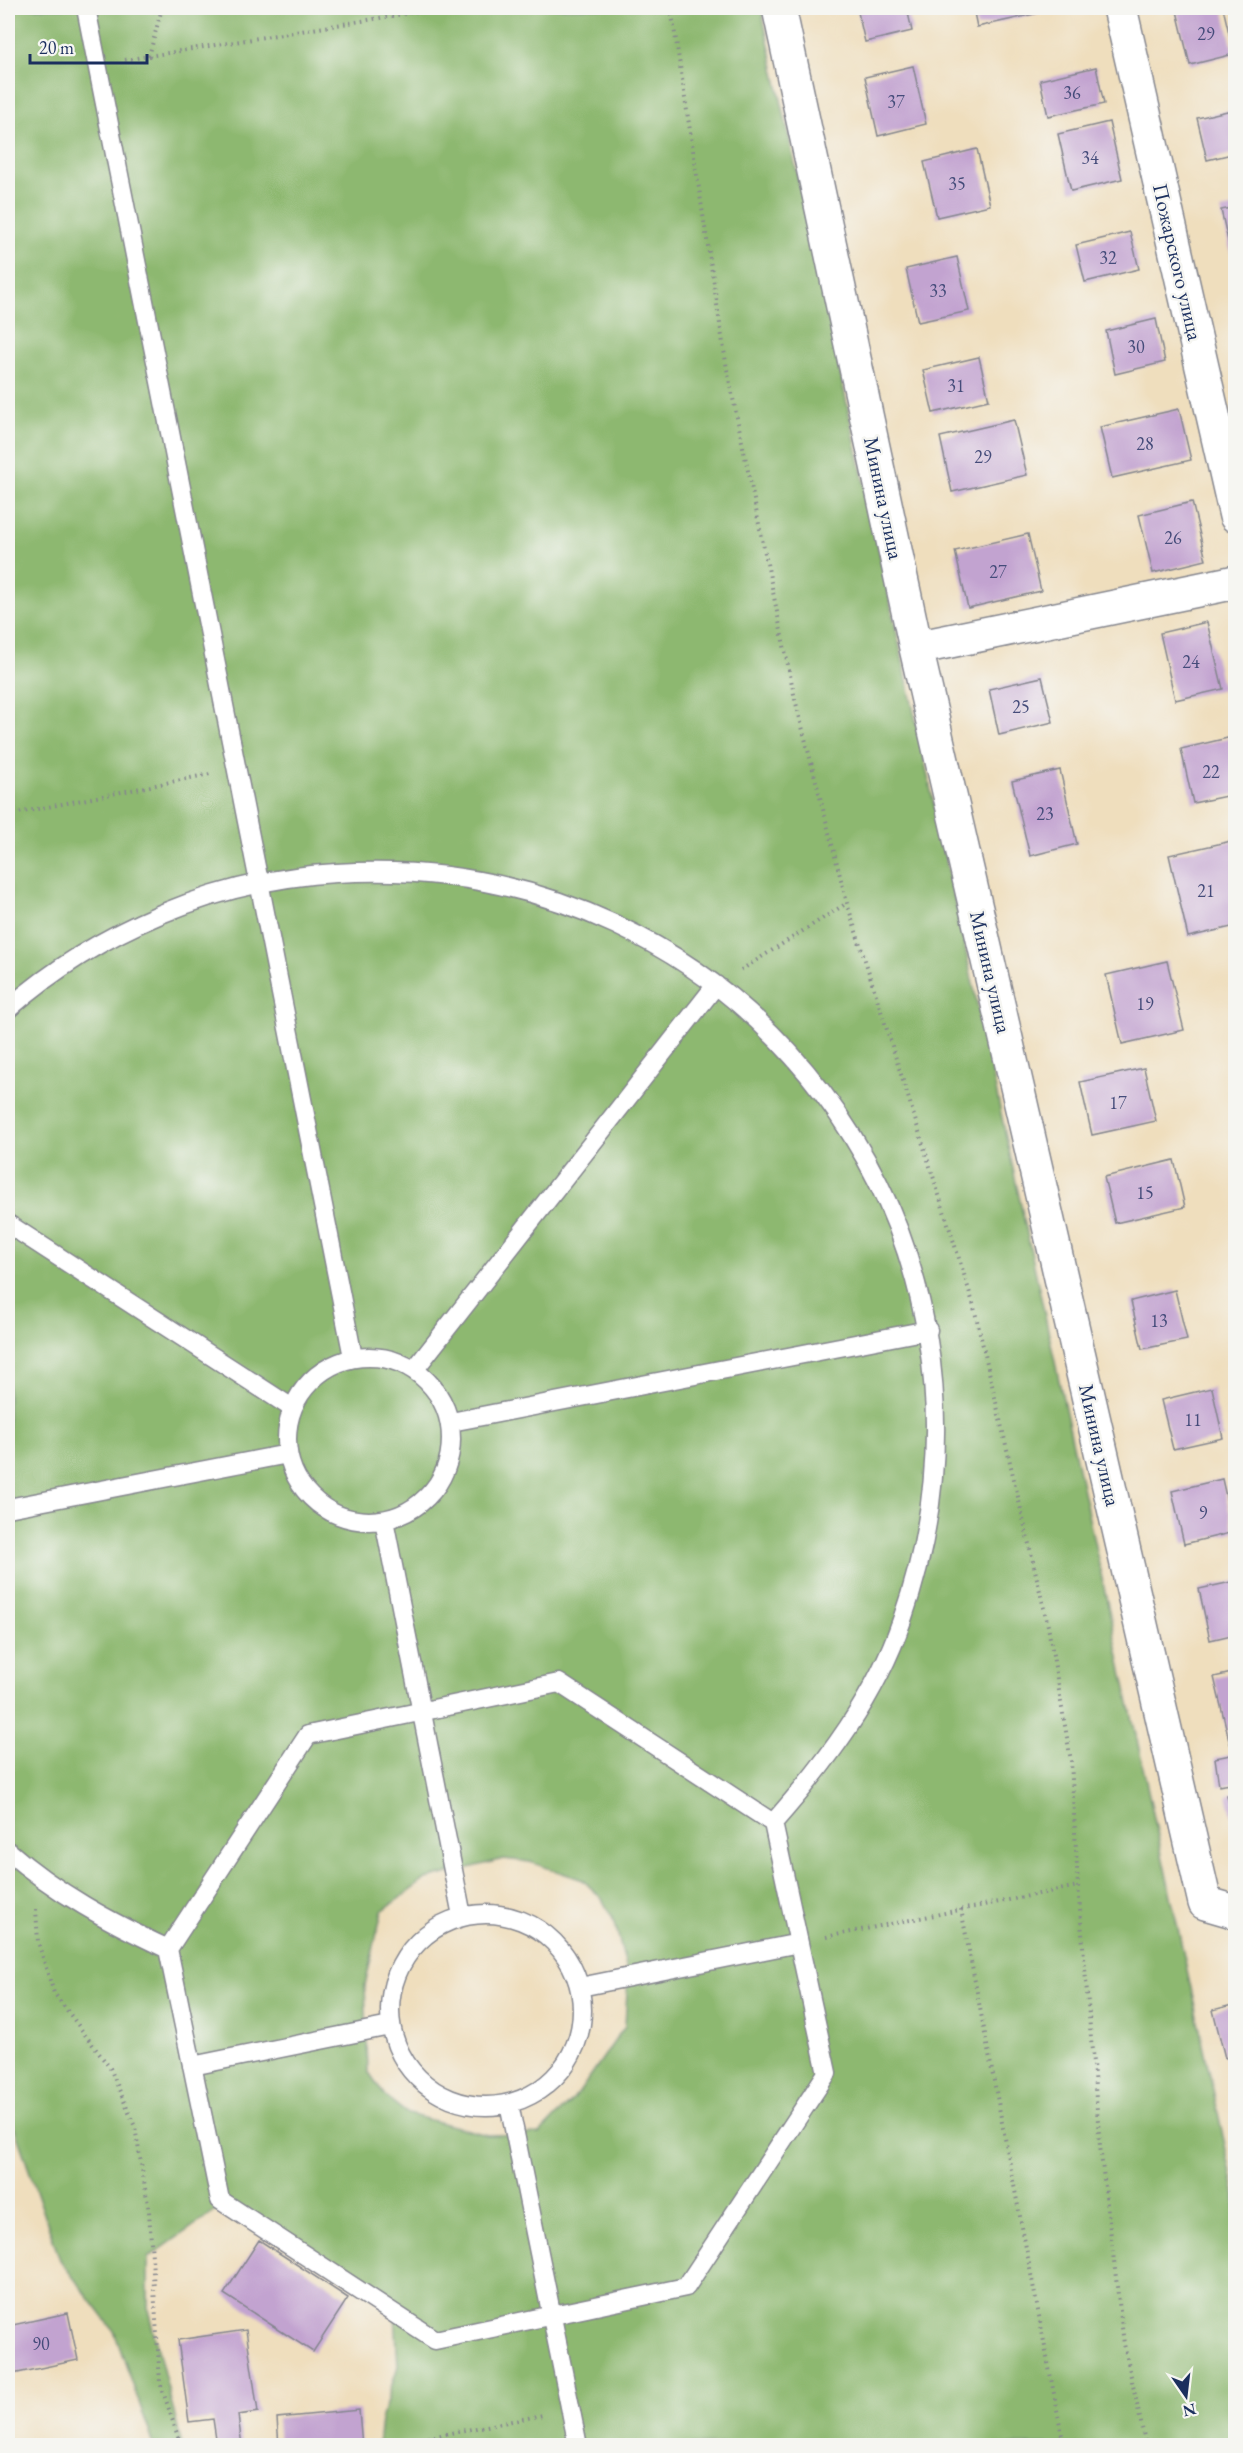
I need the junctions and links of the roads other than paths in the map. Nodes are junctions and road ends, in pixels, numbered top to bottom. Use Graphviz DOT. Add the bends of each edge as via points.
graph roads {
  1 [pos="86,8"];
  2 [pos="779,8"];
  3 [pos="1120,8"];
  4 [pos="1236,516"];
  5 [pos="1236,582"];
  6 [pos="916,648"];
  7 [pos="259,883"];
  8 [pos="716,985"];
  9 [pos="8,1009"];
  10 [pos="8,1224"];
  11 [pos="928,1330"];
  12 [pos="352,1357"];
  13 [pos="416,1369"];
  14 [pos="292,1408"];
  15 [pos="451,1422"];
  16 [pos="288,1454"];
  17 [pos="8,1508"];
  18 [pos="384,1520"];
  19 [pos="422,1712"];
  20 [pos="774,1822"];
  21 [pos="8,1851"];
  22 [pos="1236,1912"];
  23 [pos="462,1916"];
  24 [pos="799,1942"];
  25 [pos="168,1949"];
  26 [pos="580,1987"];
  27 [pos="390,2026"];
  28 [pos="192,2066"];
  29 [pos="509,2104"];
  30 [pos="551,2316"];
  31 [pos="578,2445"];
  1 -- 7 [label="lane"];
  2 -- 6 [label="street, Минина улица"];
  3 -- 4 [label="street, Пожарского улица"];
  5 -- 6 [label="street"];
  6 -- 22 [label="street, Минина улица" via="1205,1903"];
  7 -- 8 [label="lane" via="312,874 419,872 525,890 625,928"];
  7 -- 9 [label="lane" via="170,910 113,936 68,963"];
  7 -- 12 [label="lane"];
  8 -- 11 [label="lane" via="793,1055 855,1138 900,1231"];
  8 -- 13 [label="lane"];
  10 -- 14 [label="lane"];
  11 -- 15 [label="lane"];
  11 -- 20 [label="lane" via="935,1389 936,1449 931,1508 909,1601 878,1678 848,1730"];
  12 -- 13 [label="lane" via="385,1357"];
  12 -- 14 [label="lane" via="327,1367 307,1385"];
  13 -- 15 [label="lane" via="438,1392"];
  14 -- 16 [label="lane" via="287,1430"];
  15 -- 18 [label="lane" via="451,1455 438,1485 415,1508"];
  16 -- 17 [label="lane"];
  16 -- 18 [label="lane" via="296,1478 312,1498 333,1513 358,1521"];
  18 -- 19 [label="lane"];
  19 -- 20 [label="lane" via="559,1683"];
  19 -- 23 [label="lane"];
  19 -- 25 [label="lane" via="308,1736"];
  20 -- 24 [label="lane"];
  21 -- 25 [label="lane" via="70,1898"];
  23 -- 26 [label="lane" via="500,1915 536,1927 564,1953"];
  23 -- 27 [label="lane" via="430,1931 405,1957 391,1990"];
  24 -- 26 [label="lane"];
  24 -- 30 [label="lane" via="826,2073 686,2287"];
  25 -- 28 [label="lane"];
  26 -- 29 [label="lane" via="582,2025 569,2061 543,2088"];
  27 -- 28 [label="lane"];
  27 -- 29 [label="lane" via="405,2063 432,2091 469,2106"];
  28 -- 30 [label="lane" via="220,2200 435,2340"];
  29 -- 30 [label="lane"];
  30 -- 31 [label="lane"];
}
